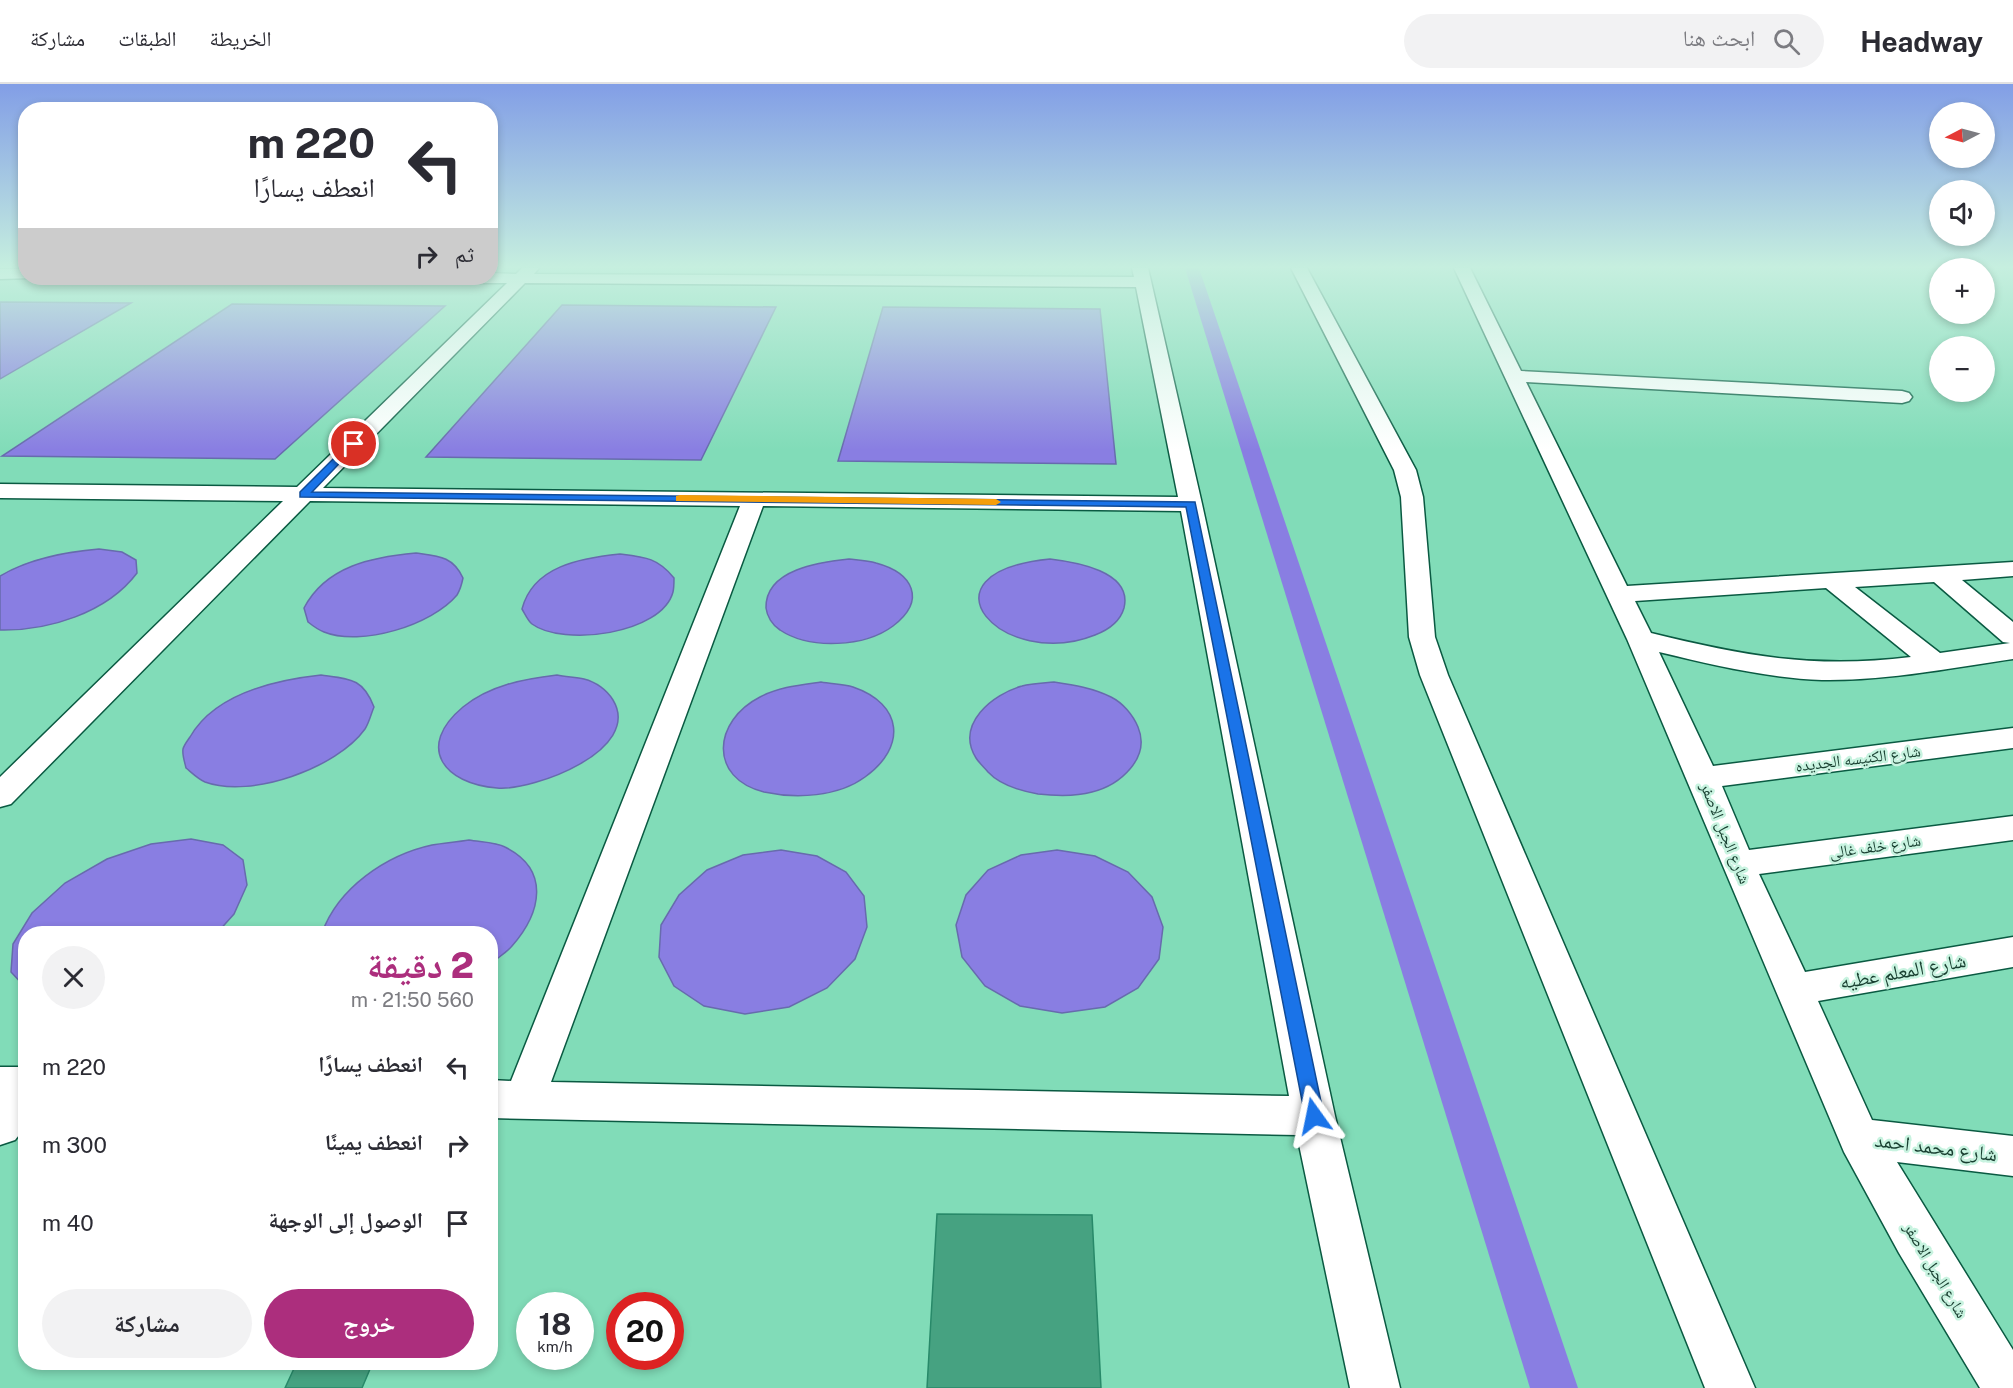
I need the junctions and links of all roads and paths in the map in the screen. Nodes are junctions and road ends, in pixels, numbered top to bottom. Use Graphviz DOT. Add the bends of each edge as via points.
graph roads {
  1 [pos="470,329"];
  2 [pos="1153,329"];
  3 [pos="1331,329"];
  4 [pos="1492,329"];
  5 [pos="1515,376"];
  6 [pos="1902,397"];
  7 [pos="0,491"];
  8 [pos="304,495"];
  9 [pos="754,499"];
  10 [pos="1191,504"];
  11 [pos="2013,569"];
  12 [pos="1939,573"];
  13 [pos="1831,580"];
  14 [pos="1619,594"];
  15 [pos="2013,636"];
  16 [pos="1640,639"];
  17 [pos="2013,651"];
  18 [pos="1933,661"];
  19 [pos="2013,738"];
  20 [pos="1703,778"];
  21 [pos="0,796"];
  22 [pos="2013,828"];
  23 [pos="1738,864"];
  24 [pos="2007,960"];
  25 [pos="1793,990"];
  26 [pos="0,1085"];
  27 [pos="18,1086"];
  28 [pos="507,1100"];
  29 [pos="18,1103"];
  30 [pos="1314,1116"];
  31 [pos="0,1126"];
  32 [pos="1859,1138"];
  33 [pos="2013,1156"];
  34 [pos="1375,1388"];
  35 [pos="1730,1388"];
  36 [pos="2008,1388"];
  1 -- 8 [label="street"];
  2 -- 10 [label="street"];
  3 -- 35 [label="street" via="1405,470 1412,497 1422,637 1434,675"];
  4 -- 5 [label="street, شارع الجبل الاصفر"];
  5 -- 6 [label="street"];
  5 -- 14 [label="street, شارع الجبل الاصفر"];
  7 -- 8 [label="street"];
  8 -- 9 [label="street"];
  8 -- 21 [label="street"];
  9 -- 10 [label="street"];
  9 -- 28 [label="street"];
  10 -- 30 [label="street"];
  11 -- 12 [label="street"];
  12 -- 13 [label="street"];
  12 -- 15 [label="street"];
  13 -- 14 [label="street"];
  13 -- 18 [label="street"];
  14 -- 16 [label="street, شارع الجبل الاصفر"];
  16 -- 18 [label="street" via="1780,668 1858,670"];
  16 -- 20 [label="street, شارع الجبل الاصفر"];
  17 -- 18 [label="street"];
  19 -- 20 [label="street, شارع الكنيسه الجديده"];
  20 -- 23 [label="street, شارع الجبل الاصفر"];
  22 -- 23 [label="street, شارع خلف غالى"];
  23 -- 25 [label="street, شارع الجبل الاصفر"];
  24 -- 25 [label="street, شارع المعلم عطيه"];
  25 -- 32 [label="street, شارع الجبل الاصفر"];
  26 -- 27 [label="street"];
  28 -- 30 [label="street"];
  29 -- 31 [label="street"];
  30 -- 34 [label="street"];
  32 -- 33 [label="street, شارع محمد احمد"];
  32 -- 36 [label="street, شارع الجبل الاصفر"];
}
